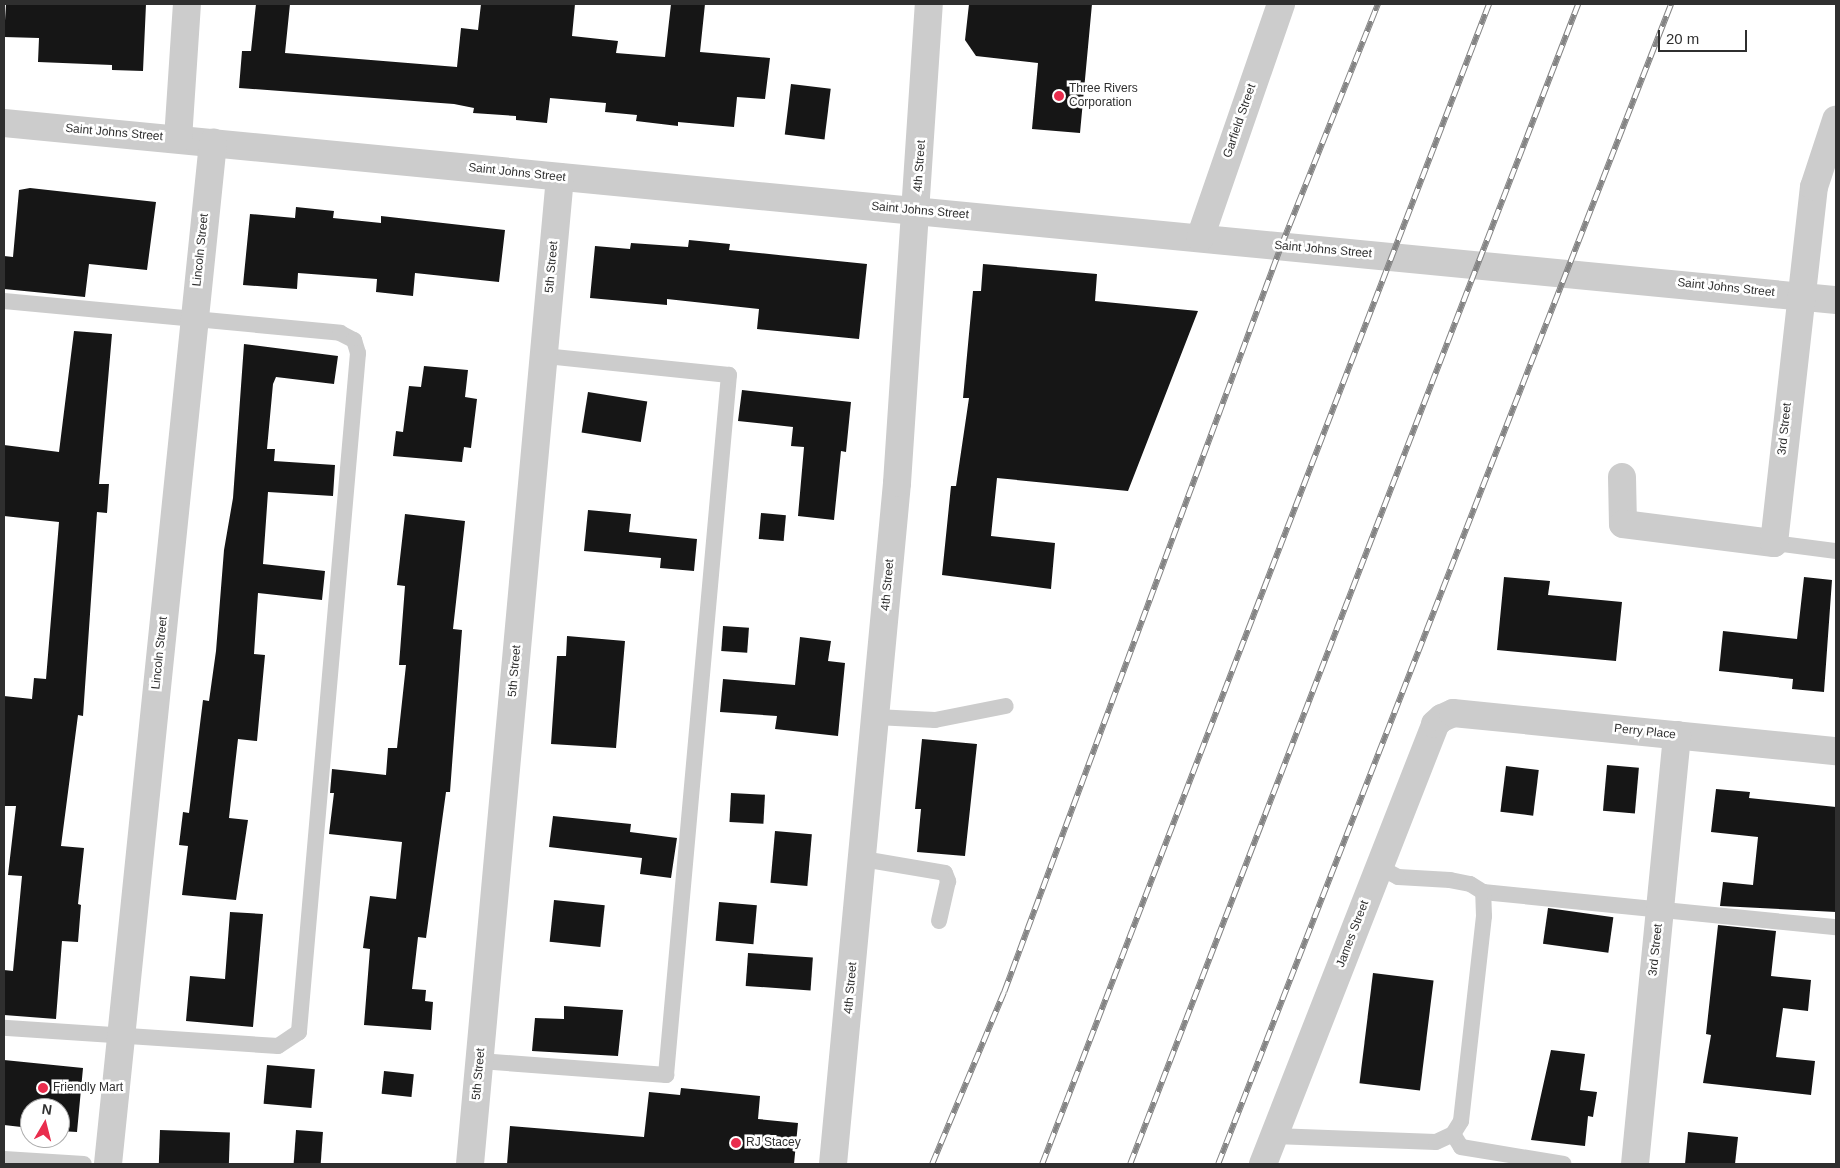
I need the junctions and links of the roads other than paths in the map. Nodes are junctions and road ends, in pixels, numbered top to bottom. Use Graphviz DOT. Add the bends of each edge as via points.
graph roads {
  1 [pos="187,4"];
  2 [pos="929,4"];
  3 [pos="1281,4"];
  4 [pos="1836,120"];
  5 [pos="4,123"];
  6 [pos="178,139"];
  7 [pos="212,142"];
  8 [pos="560,177"];
  9 [pos="917,211"];
  10 [pos="1200,238"];
  11 [pos="1804,296"];
  12 [pos="1836,300"];
  13 [pos="4,301"];
  14 [pos="194,319"];
  15 [pos="544,356"];
  16 [pos="1622,477"];
  17 [pos="1774,543"];
  18 [pos="1836,550"];
  19 [pos="1006,706"];
  20 [pos="1453,713"];
  21 [pos="876,717"];
  22 [pos="1677,735"];
  23 [pos="1836,751"];
  24 [pos="863,859"];
  25 [pos="1379,867"];
  26 [pos="1483,892"];
  27 [pos="1660,909"];
  28 [pos="938,921"];
  29 [pos="1836,927"];
  30 [pos="4,1028"];
  31 [pos="121,1036"];
  32 [pos="480,1061"];
  33 [pos="1453,1134"];
  34 [pos="1274,1136"];
  35 [pos="4,1159"];
  36 [pos="84,1164"];
  37 [pos="108,1164"];
  38 [pos="470,1164"];
  39 [pos="833,1164"];
  40 [pos="1263,1164"];
  41 [pos="1564,1164"];
  42 [pos="1635,1164"];
  1 -- 6 [label="street"];
  2 -- 9 [label="street, 4th Street"];
  3 -- 10 [label="street, Garfield Street"];
  4 -- 11 [label="street, 3rd Street" via="1814,187"];
  5 -- 6 [label="street, Saint Johns Street"];
  6 -- 7 [label="street, Saint Johns Street"];
  7 -- 8 [label="street, Saint Johns Street"];
  7 -- 14 [label="street, Lincoln Street"];
  8 -- 9 [label="street, Saint Johns Street"];
  8 -- 15 [label="street, 5th Street"];
  9 -- 10 [label="street, Saint Johns Street"];
  9 -- 21 [label="street, 4th Street"];
  10 -- 11 [label="street, Saint Johns Street"];
  11 -- 12 [label="street, Saint Johns Street"];
  11 -- 17 [label="street, 3rd Street" via="1795,333"];
  13 -- 14 [label="lane"];
  14 -- 31 [label="street, Lincoln Street"];
  14 -- 31 [label="lane" via="340,333 354,340 358,353 301,1018 299,1032 278,1046"];
  15 -- 32 [label="street, 5th Street"];
  15 -- 32 [label="lane" via="729,375 668,1055 666,1075"];
  16 -- 17 [label="street" via="1623,524"];
  17 -- 18 [label="lane"];
  19 -- 21 [label="lane" via="935,720"];
  20 -- 22 [label="street, Perry Place"];
  20 -- 25 [label="street, James Street" via="1435,724"];
  21 -- 24 [label="street, 4th Street"];
  22 -- 23 [label="street, Perry Place"];
  22 -- 27 [label="street, 3rd Street"];
  24 -- 28 [label="lane" via="945,873 948,881"];
  24 -- 39 [label="street, 4th Street"];
  25 -- 26 [label="lane" via="1398,877 1450,880 1470,884"];
  25 -- 34 [label="street, James Street"];
  26 -- 27 [label="lane"];
  26 -- 33 [label="lane" via="1484,916 1461,1121"];
  27 -- 29 [label="lane"];
  27 -- 42 [label="street, 3rd Street"];
  30 -- 31 [label="lane"];
  31 -- 37 [label="street, Lincoln Street"];
  32 -- 38 [label="street, 5th Street"];
  33 -- 34 [label="lane" via="1436,1142"];
  33 -- 41 [label="lane" via="1460,1147"];
  34 -- 40 [label="street, James Street"];
  35 -- 36 [label="lane"];
}
